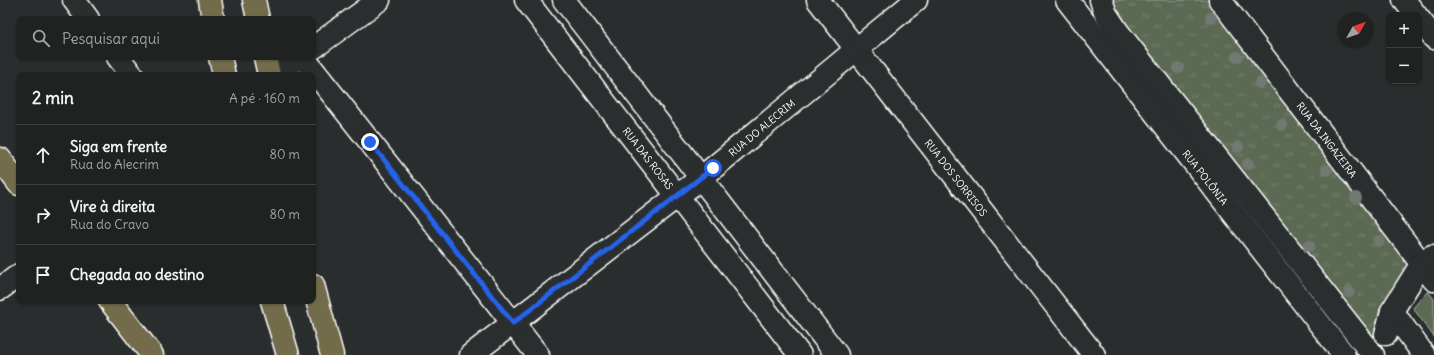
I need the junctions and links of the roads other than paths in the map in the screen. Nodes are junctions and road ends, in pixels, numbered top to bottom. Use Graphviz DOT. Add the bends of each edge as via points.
graph roads {
  1 [pos="74,0"];
  2 [pos="210,0"];
  3 [pos="254,0"];
  4 [pos="379,0"];
  5 [pos="526,0"];
  6 [pos="564,0"];
  7 [pos="818,0"];
  8 [pos="916,0"];
  9 [pos="1067,0"];
  10 [pos="1101,0"];
  11 [pos="1220,0"];
  12 [pos="1413,8"];
  13 [pos="86,16"];
  14 [pos="213,16"];
  15 [pos="257,16"];
  16 [pos="1434,38"];
  17 [pos="316,46"];
  18 [pos="856,49"];
  19 [pos="120,60"];
  20 [pos="221,60"];
  21 [pos="266,60"];
  22 [pos="297,60"];
  23 [pos="304,60"];
  24 [pos="130,72"];
  25 [pos="223,72"];
  26 [pos="268,72"];
  27 [pos="278,72"];
  28 [pos="314,72"];
  29 [pos="316,75"];
  30 [pos="0,159"];
  31 [pos="701,178"];
  32 [pos="16,180"];
  33 [pos="677,197"];
  34 [pos="1430,266"];
  35 [pos="16,277"];
  36 [pos="0,289"];
  37 [pos="316,296"];
  38 [pos="112,304"];
  39 [pos="273,304"];
  40 [pos="1392,311"];
  41 [pos="513,323"];
  42 [pos="1386,334"];
  43 [pos="152,355"];
  44 [pos="288,355"];
  45 [pos="332,355"];
  46 [pos="471,355"];
  47 [pos="538,355"];
  48 [pos="800,355"];
  49 [pos="836,355"];
  50 [pos="1094,355"];
  51 [pos="1344,355"];
  52 [pos="1372,355"];
  53 [pos="1424,355"];
  1 -- 13 [label="street"];
  2 -- 14 [label="main road"];
  3 -- 15 [label="main road"];
  4 -- 17 [label="street"];
  5 -- 33 [label="street, RUA DAS ROSAS"];
  6 -- 31 [label="street"];
  7 -- 18 [label="street, RUA DOS SORRISOS"];
  8 -- 18 [label="street, RUA DO ALECRIM"];
  9 -- 51 [label="street, RUA POLÔNIA"];
  10 -- 52 [label="street" via="1106,14 1118,32"];
  11 -- 34 [label="street, RUA DA INGAZEIRA"];
  12 -- 16 [label="street"];
  18 -- 31 [label="street, RUA DO ALECRIM"];
  18 -- 50 [label="street, RUA DOS SORRISOS"];
  19 -- 24 [label="street"];
  20 -- 25 [label="main road"];
  21 -- 26 [label="main road"];
  22 -- 27 [label="street"];
  23 -- 28 [label="street"];
  29 -- 41 [label="street"];
  30 -- 32 [label="main road"];
  31 -- 33 [label="street, RUA DO ALECRIM"];
  31 -- 49 [label="street"];
  33 -- 41 [label="street, RUA DO ALECRIM"];
  33 -- 48 [label="street, RUA DAS ROSAS"];
  34 -- 40 [label="street"];
  35 -- 36 [label="street"];
  37 -- 45 [label="main road"];
  38 -- 43 [label="main road"];
  39 -- 44 [label="main road"];
  40 -- 42 [label="street"];
  40 -- 53 [label="street"];
  41 -- 46 [label="street, RUA DO ALECRIM"];
  41 -- 47 [label="street"];
}
